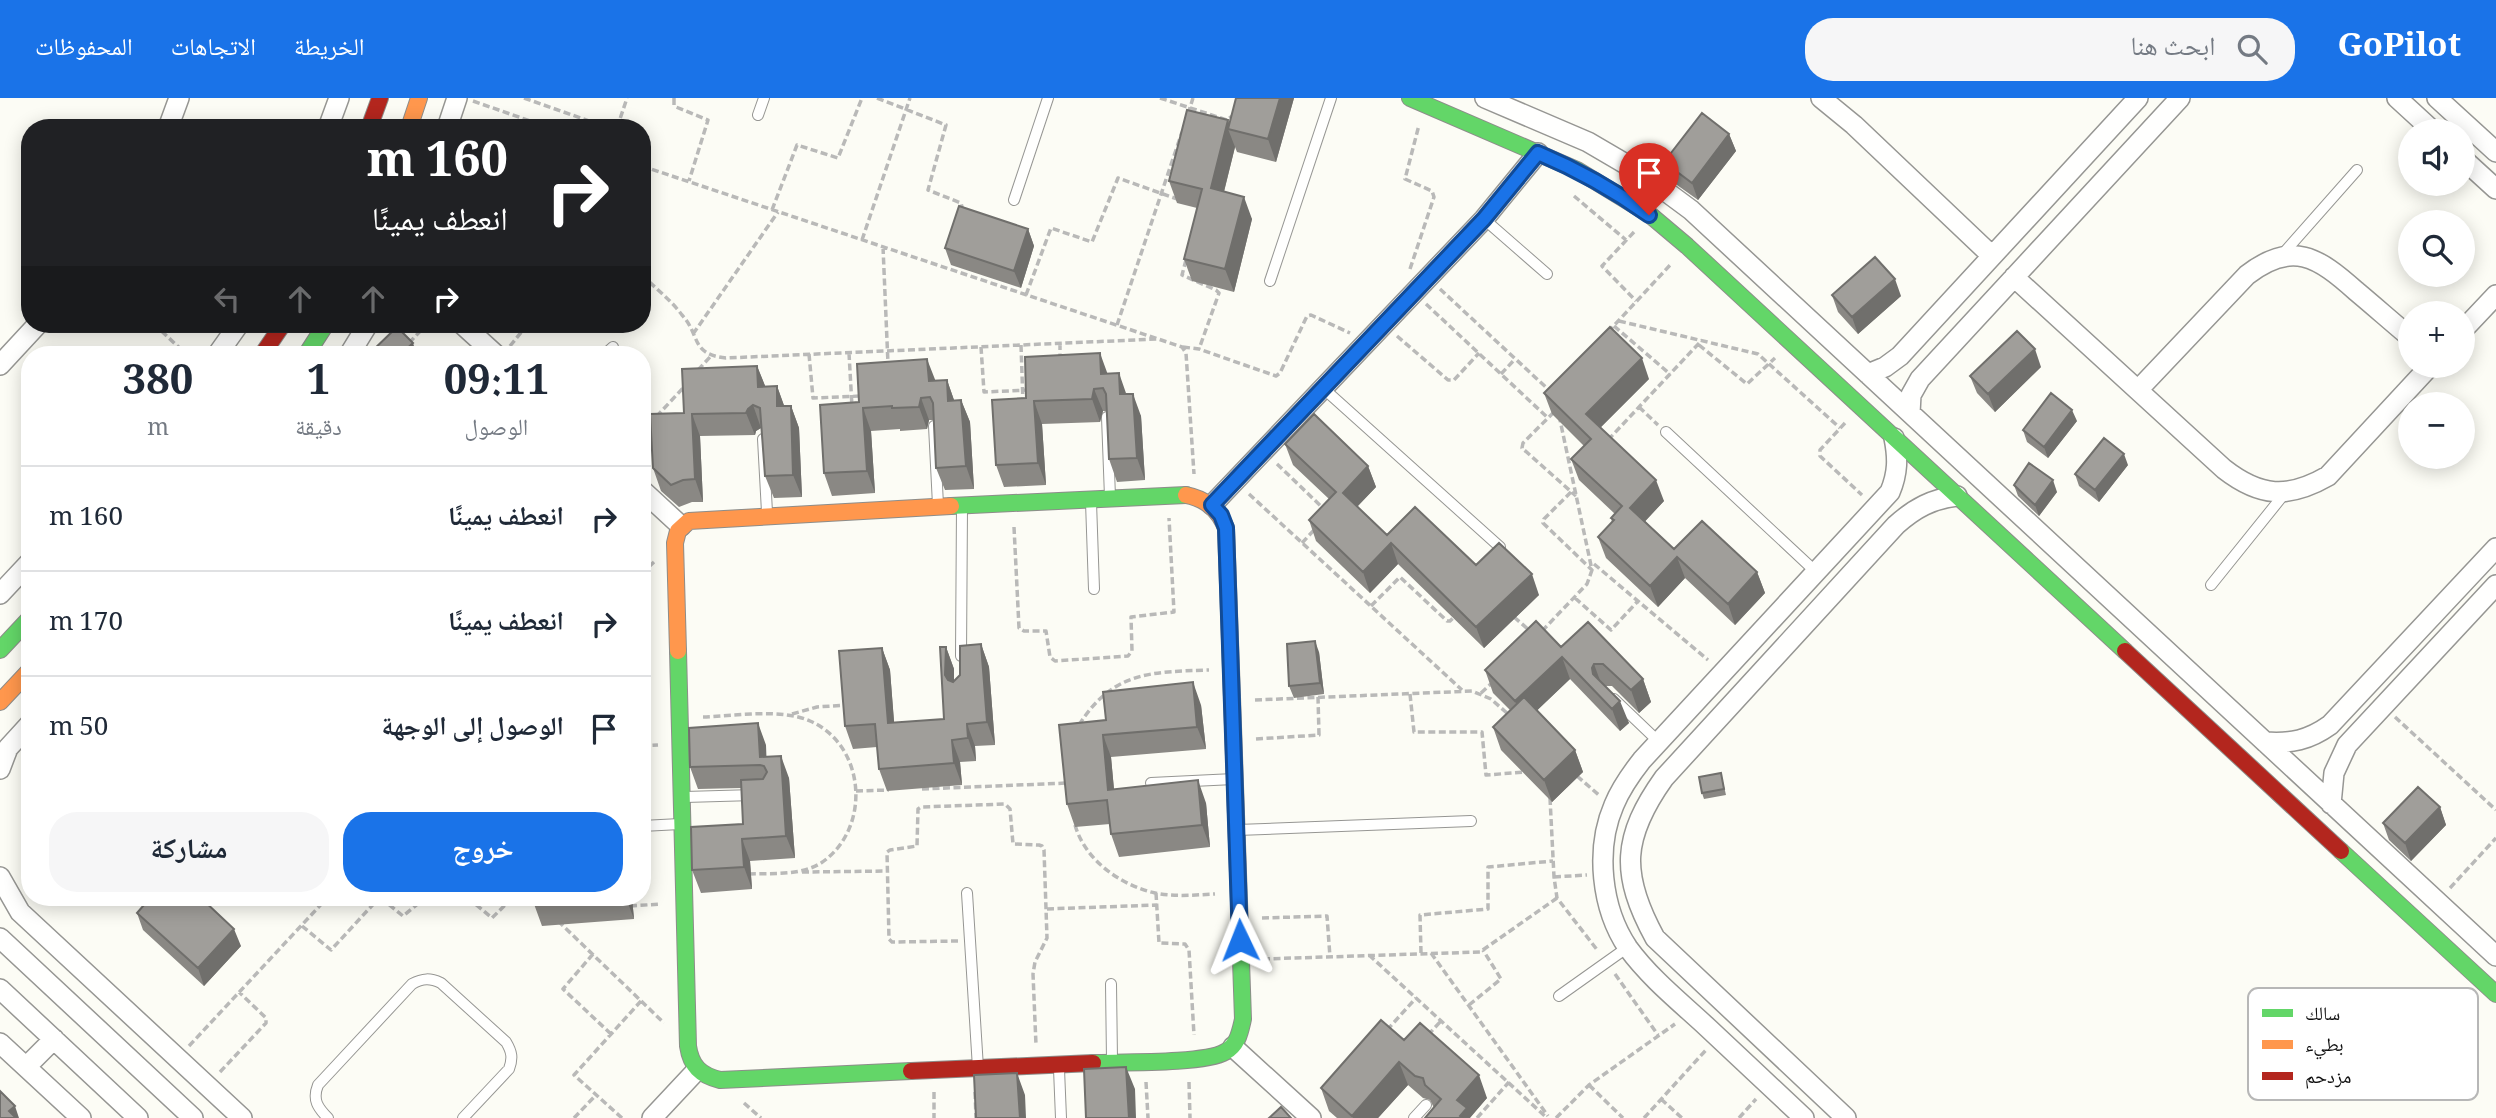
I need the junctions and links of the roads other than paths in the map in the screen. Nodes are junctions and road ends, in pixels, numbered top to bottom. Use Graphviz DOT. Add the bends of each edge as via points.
graph roads {
  1 [pos="179,98"];
  2 [pos="339,98"];
  3 [pos="380,98"];
  4 [pos="419,98"];
  5 [pos="457,98"];
  6 [pos="764,98"];
  7 [pos="1048,98"];
  8 [pos="1331,98"];
  9 [pos="1485,98"];
  10 [pos="1822,98"];
  11 [pos="2138,98"];
  12 [pos="2180,98"];
  13 [pos="2397,98"];
  14 [pos="2437,98"];
  15 [pos="1418,100"];
  16 [pos="758,115"];
  17 [pos="172,119"];
  18 [pos="331,119"];
  19 [pos="372,119"];
  20 [pos="412,119"];
  21 [pos="450,119"];
  22 [pos="2420,119"];
  23 [pos="2496,152"];
  24 [pos="1538,153"];
  25 [pos="2357,170"];
  26 [pos="2475,170"];
  27 [pos="2496,189"];
  28 [pos="1014,200"];
  29 [pos="1484,219"];
  30 [pos="1992,256"];
  31 [pos="2281,256"];
  32 [pos="1547,275"];
  33 [pos="2014,277"];
  34 [pos="1270,281"];
  35 [pos="2496,295"];
  36 [pos="2475,317"];
  37 [pos="2398,327"];
  38 [pos="30,333"];
  39 [pos="472,333"];
  40 [pos="486,346"];
  41 [pos="0,365"];
  42 [pos="1868,374"];
  43 [pos="2419,378"];
  44 [pos="1323,388"];
  45 [pos="2137,390"];
  46 [pos="1910,413"];
  47 [pos="1107,417"];
  48 [pos="934,426"];
  49 [pos="1666,432"];
  50 [pos="762,435"];
  51 [pos="1894,438"];
  52 [pos="2286,492"];
  53 [pos="1957,496"];
  54 [pos="651,498"];
  55 [pos="1110,499"];
  56 [pos="1091,500"];
  57 [pos="1204,501"];
  58 [pos="961,506"];
  59 [pos="938,507"];
  60 [pos="767,516"];
  61 [pos="681,526"];
  62 [pos="1849,538"];
  63 [pos="1500,547"];
  64 [pos="2496,548"];
  65 [pos="1869,555"];
  66 [pos="21,572"];
  67 [pos="1816,573"];
  68 [pos="2496,584"];
  69 [pos="2211,585"];
  70 [pos="1094,589"];
  71 [pos="0,594"];
  72 [pos="21,628"];
  73 [pos="0,650"];
  74 [pos="961,670"];
  75 [pos="21,680"];
  76 [pos="1606,692"];
  77 [pos="0,702"];
  78 [pos="21,734"];
  79 [pos="1659,742"];
  80 [pos="2265,742"];
  81 [pos="0,769"];
  82 [pos="1234,779"];
  83 [pos="1151,783"];
  84 [pos="768,795"];
  85 [pos="682,797"];
  86 [pos="2331,804"];
  87 [pos="1471,821"];
  88 [pos="682,824"];
  89 [pos="651,826"];
  90 [pos="1236,830"];
  91 [pos="0,877"];
  92 [pos="967,893"];
  93 [pos="0,938"];
  94 [pos="1628,947"];
  95 [pos="2496,956"];
  96 [pos="1111,984"];
  97 [pos="100,985"];
  98 [pos="0,989"];
  99 [pos="2496,994"];
  100 [pos="1559,996"];
  101 [pos="78,1011"];
  102 [pos="54,1039"];
  103 [pos="0,1043"];
  104 [pos="1233,1046"];
  105 [pos="1112,1062"];
  106 [pos="1059,1065"];
  107 [pos="26,1067"];
  108 [pos="978,1068"];
  109 [pos="696,1071"];
  110 [pos="1426,1105"];
  111 [pos="80,1118"];
  112 [pos="138,1118"];
  113 [pos="193,1118"];
  114 [pos="242,1118"];
  115 [pos="328,1118"];
  116 [pos="463,1118"];
  117 [pos="652,1118"];
  118 [pos="1061,1118"];
  119 [pos="1311,1118"];
  120 [pos="1414,1118"];
  121 [pos="1804,1118"];
  122 [pos="1846,1118"];
  1 -- 17 [label="street"];
  2 -- 18 [label="street"];
  3 -- 19 [label="street"];
  4 -- 20 [label="street"];
  5 -- 21 [label="street"];
  6 -- 16 [label="lane"];
  7 -- 28 [label="lane"];
  8 -- 34 [label="lane"];
  9 -- 42 [label="street" via="1588,142 1641,173 1691,210"];
  10 -- 30 [label="street"];
  11 -- 30 [label="street"];
  12 -- 33 [label="street"];
  13 -- 22 [label="street"];
  14 -- 23 [label="street"];
  15 -- 24 [label="street"];
  24 -- 29 [label="street"];
  24 -- 51 [label="street" via="1605,186 1649,215"];
  25 -- 31 [label="lane"];
  26 -- 27 [label="street"];
  29 -- 32 [label="lane"];
  29 -- 44 [label="street" via="1428,278 1411,284 1384,325"];
  30 -- 42 [label="street" via="1893,362"];
  31 -- 37 [label="street" via="2320,262"];
  31 -- 45 [label="street" via="2246,275"];
  33 -- 45 [label="street"];
  33 -- 46 [label="street" via="1920,379 1911,395"];
  35 -- 36 [label="street"];
  38 -- 41 [label="street"];
  39 -- 40 [label="street"];
  42 -- 46 [label="street"];
  43 -- 52 [label="street" via="2328,476"];
  44 -- 57 [label="street" via="1235,480"];
  44 -- 63 [label="lane"];
  45 -- 52 [label="street" via="2242,483 2263,491"];
  46 -- 80 [label="street"];
  47 -- 55 [label="lane"];
  48 -- 59 [label="lane"];
  49 -- 67 [label="lane"];
  50 -- 60 [label="lane"];
  51 -- 53 [label="street"];
  51 -- 62 [label="street" via="1897,477 1890,492"];
  52 -- 69 [label="lane"];
  53 -- 65 [label="street" via="1909,513"];
  53 -- 99 [label="street"];
  54 -- 61 [label="street"];
  55 -- 56 [label="street"];
  55 -- 57 [label="street"];
  56 -- 58 [label="street"];
  56 -- 70 [label="lane"];
  57 -- 82 [label="street" via="1221,515 1226,528"];
  58 -- 59 [label="street"];
  58 -- 74 [label="lane"];
  59 -- 60 [label="street"];
  60 -- 61 [label="street" via="694,519"];
  61 -- 85 [label="street" via="676,543"];
  62 -- 65 [label="street"];
  62 -- 67 [label="street"];
  64 -- 80 [label="street" via="2330,726 2299,741"];
  65 -- 122 [label="street" via="1664,778 1644,806 1633,839 1630,874 1638,907 1655,938"];
  66 -- 71 [label="street"];
  67 -- 79 [label="street"];
  68 -- 86 [label="street" via="2347,745 2334,773"];
  72 -- 73 [label="street"];
  75 -- 77 [label="street"];
  76 -- 79 [label="lane"];
  78 -- 81 [label="street" via="8,748"];
  79 -- 94 [label="street" via="1625,782 1603,843 1611,914"];
  80 -- 86 [label="street"];
  82 -- 83 [label="lane"];
  82 -- 90 [label="street"];
  84 -- 85 [label="lane"];
  85 -- 88 [label="street"];
  86 -- 95 [label="street"];
  87 -- 90 [label="lane"];
  88 -- 89 [label="lane"];
  88 -- 109 [label="street" via="688,1046"];
  90 -- 104 [label="street" via="1242,1019 1241,1034"];
  91 -- 97 [label="street" via="20,912"];
  92 -- 108 [label="lane"];
  93 -- 101 [label="street"];
  94 -- 100 [label="lane"];
  94 -- 121 [label="street" via="1659,982"];
  96 -- 105 [label="lane"];
  97 -- 101 [label="street"];
  97 -- 114 [label="street"];
  98 -- 102 [label="street"];
  101 -- 113 [label="street"];
  102 -- 107 [label="street"];
  102 -- 112 [label="street"];
  103 -- 107 [label="street"];
  104 -- 105 [label="street" via="1223,1055"];
  104 -- 119 [label="street"];
  105 -- 106 [label="street"];
  106 -- 108 [label="street"];
  106 -- 118 [label="lane"];
  107 -- 111 [label="street"];
  108 -- 109 [label="street" via="720,1080"];
  109 -- 117 [label="street"];
  110 -- 120 [label="lane"];
  115 -- 116 [label="lane" via="316,1103 318,1085 412,984 431,979 511,1051 509,1069"];
}
